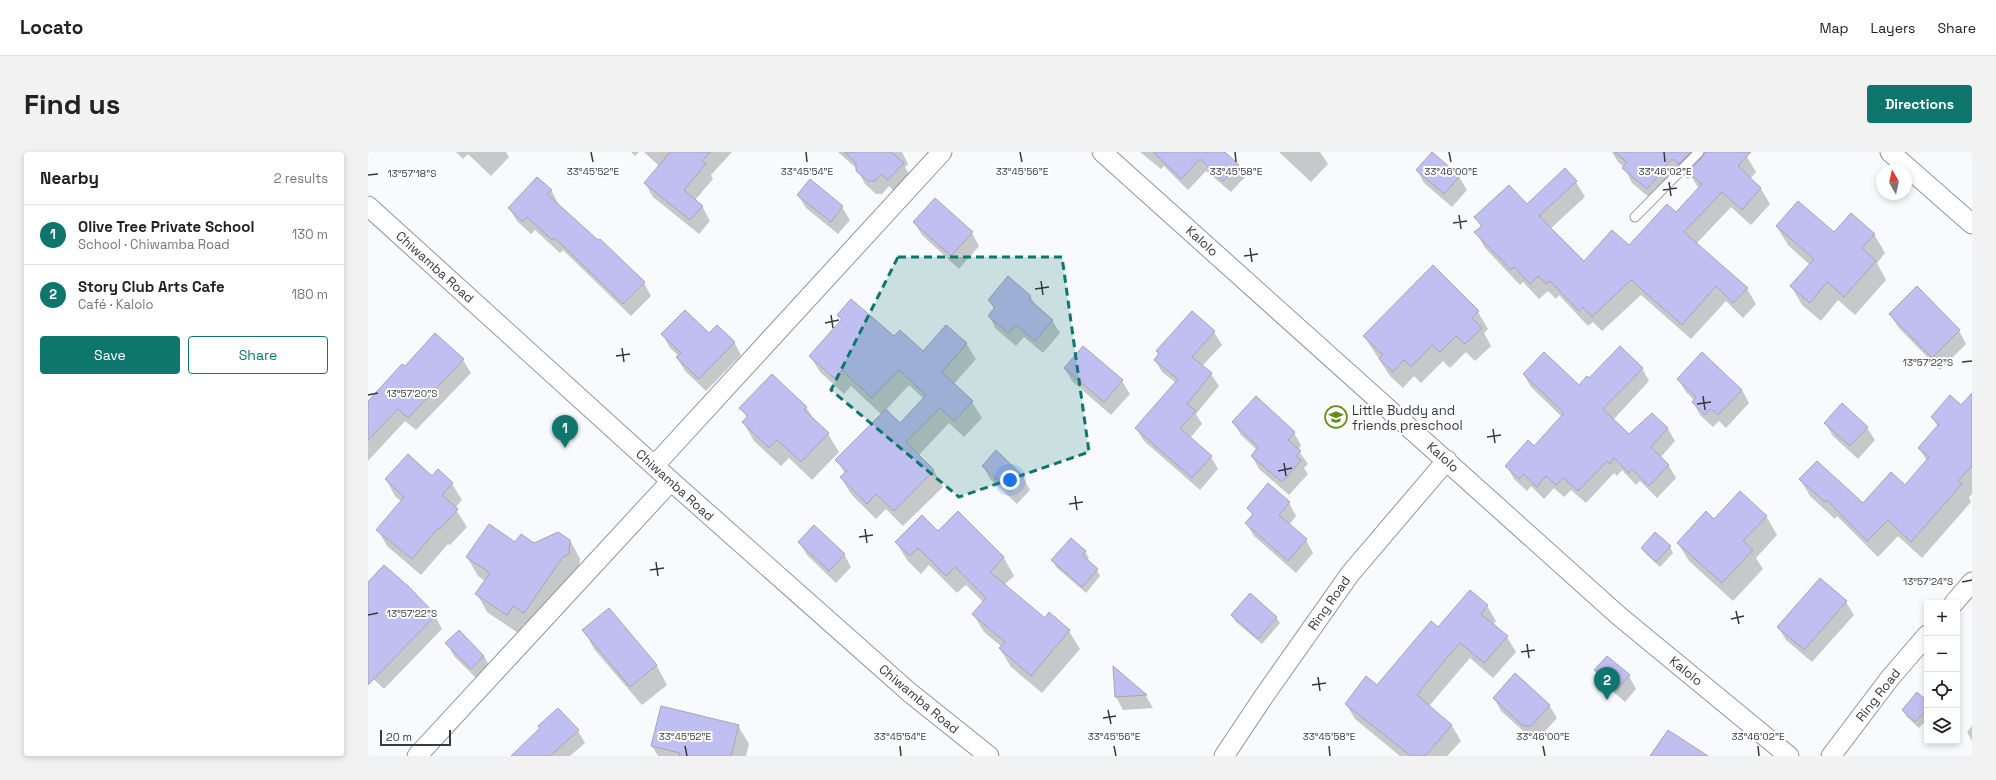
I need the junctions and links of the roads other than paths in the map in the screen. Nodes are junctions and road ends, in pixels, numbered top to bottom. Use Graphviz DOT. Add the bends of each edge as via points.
graph roads {
  1 [pos="942,152"];
  2 [pos="1102,152"];
  3 [pos="1699,152"];
  4 [pos="1890,152"];
  5 [pos="368,206"];
  6 [pos="1635,217"];
  7 [pos="1972,224"];
  8 [pos="1447,460"];
  9 [pos="654,466"];
  10 [pos="671,481"];
  11 [pos="1972,582"];
  12 [pos="1957,600"];
  13 [pos="1926,636"];
  14 [pos="417,756"];
  15 [pos="989,756"];
  16 [pos="1224,756"];
  17 [pos="1789,756"];
  18 [pos="1831,756"];
  1 -- 9 [label="street"];
  2 -- 8 [label="street, Kalolo"];
  3 -- 6 [label="lane"];
  4 -- 7 [label="street"];
  5 -- 9 [label="street, Chiwamba Road"];
  8 -- 16 [label="street, Ring Road" via="1350,574"];
  8 -- 17 [label="street, Kalolo" via="1620,616"];
  9 -- 10 [label="street, Chiwamba Road"];
  10 -- 14 [label="street"];
  10 -- 15 [label="street, Chiwamba Road" via="909,692"];
  11 -- 12 [label="street"];
  13 -- 18 [label="street, Ring Road" via="1890,678"];
}
